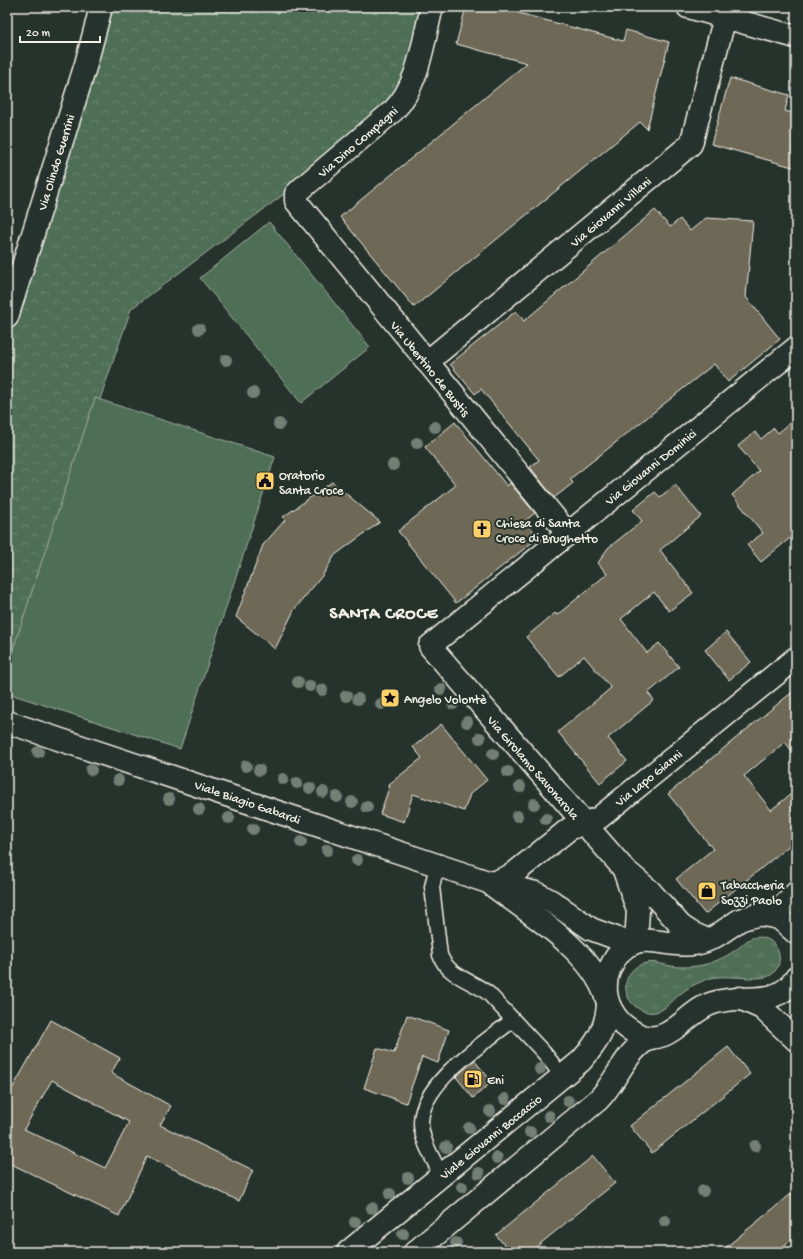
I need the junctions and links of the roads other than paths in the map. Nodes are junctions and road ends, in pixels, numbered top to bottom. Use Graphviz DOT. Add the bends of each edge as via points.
graph roads {
  1 [pos="101,7"];
  2 [pos="432,7"];
  3 [pos="688,7"];
  4 [pos="725,17"];
  5 [pos="796,37"];
  6 [pos="296,201"];
  7 [pos="7,317"];
  8 [pos="796,348"];
  9 [pos="427,362"];
  10 [pos="568,534"];
  11 [pos="430,646"];
  12 [pos="796,658"];
  13 [pos="7,722"];
  14 [pos="584,824"];
  15 [pos="437,865"];
  16 [pos="624,869"];
  17 [pos="491,882"];
  18 [pos="796,893"];
  19 [pos="758,914"];
  20 [pos="796,933"];
  21 [pos="707,940"];
  22 [pos="634,943"];
  23 [pos="796,984"];
  24 [pos="740,998"];
  25 [pos="607,1000"];
  26 [pos="513,1020"];
  27 [pos="650,1038"];
  28 [pos="796,1040"];
  29 [pos="563,1077"];
  30 [pos="441,1175"];
  31 [pos="348,1252"];
  32 [pos="415,1252"];
  1 -- 7 [label="street, Via Olindo Guerrini" via="86,64"];
  2 -- 6 [label="street, Via Dino Compagni" via="412,86 405,99 300,190 296,194"];
  3 -- 4 [label="street"];
  4 -- 5 [label="street"];
  4 -- 9 [label="street, Via Giovanni Villani" via="691,144"];
  6 -- 9 [label="street, Via Ubertino de Bustis"];
  8 -- 10 [label="street, Via Giovanni Dominici"];
  9 -- 10 [label="street, Via Ubertino de Bustis"];
  10 -- 11 [label="street, Via Giovanni Dominici"];
  11 -- 14 [label="street, Via Girolamo Savonarola"];
  12 -- 14 [label="street, Via Lapo Gianni" via="599,818"];
  13 -- 15 [label="street, Viale Biagio Gabardi"];
  14 -- 16 [label="street, Via Girolamo Savonarola"];
  14 -- 17 [label="street, Via Lapo Gianni" via="569,829 512,875"];
  15 -- 17 [label="street, Viale Biagio Gabardi"];
  15 -- 26 [label="lane" via="432,887 443,963 452,972 484,990"];
  16 -- 21 [label="street, Via Girolamo Savonarola" via="654,895 682,926"];
  16 -- 22 [label="street, Via Girolamo Savonarola" via="638,911"];
  17 -- 22 [label="street, Viale Biagio Gabardi" via="542,896 591,929"];
  17 -- 25 [label="street, Viale Biagio Gabardi" via="561,938 601,982"];
  18 -- 19 [label="street" via="782,907"];
  19 -- 20 [label="street" via="779,918"];
  19 -- 21 [label="street" via="741,920"];
  21 -- 22 [label="street" via="688,944 651,940"];
  22 -- 25 [label="street, Viale Giovanni Boccaccio" via="616,957 610,969 606,981"];
  23 -- 24 [label="street" via="772,997"];
  24 -- 27 [label="street" via="707,1005 669,1033"];
  24 -- 28 [label="street" via="762,1008"];
  25 -- 27 [label="street" via="615,1016 624,1026 636,1034"];
  25 -- 29 [label="street, Viale Giovanni Boccaccio" via="606,1021 600,1037 581,1061"];
  26 -- 29 [label="lane"];
  26 -- 30 [label="lane" via="449,1072 428,1097 422,1116 422,1132"];
  27 -- 32 [label="street" via="634,1050 613,1083 598,1100"];
  29 -- 30 [label="street, Viale Giovanni Boccaccio"];
  30 -- 31 [label="street, Viale Giovanni Boccaccio"];
}
